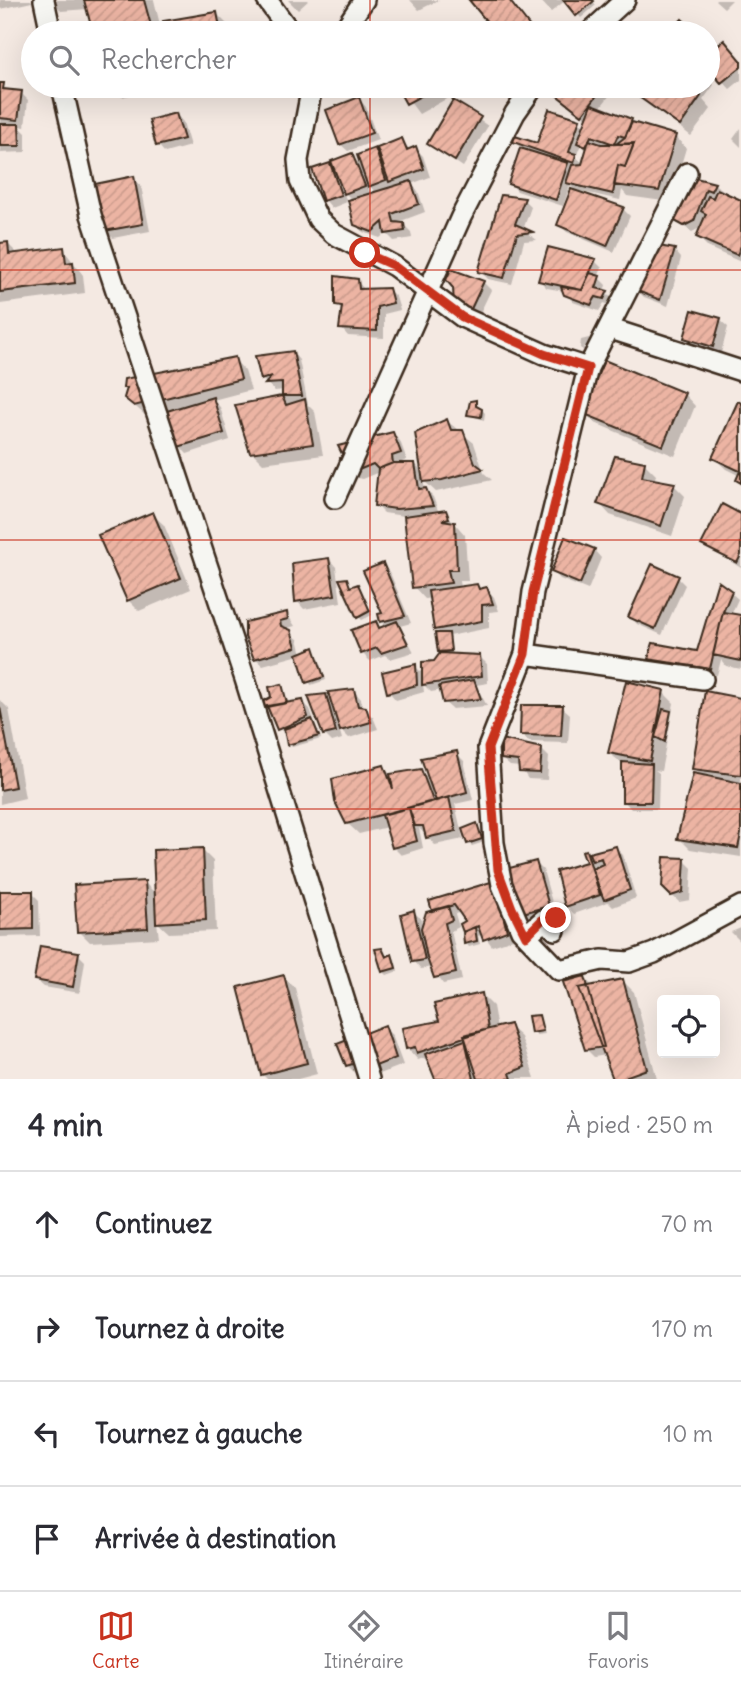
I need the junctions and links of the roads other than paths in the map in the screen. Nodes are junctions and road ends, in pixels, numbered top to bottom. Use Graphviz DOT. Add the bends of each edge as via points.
graph roads {
  1 [pos="44,0"];
  2 [pos="267,0"];
  3 [pos="364,0"];
  4 [pos="625,0"];
  5 [pos="48,21"];
  6 [pos="282,21"];
  7 [pos="350,21"];
  8 [pos="602,21"];
  9 [pos="65,98"];
  10 [pos="310,98"];
  11 [pos="526,98"];
  12 [pos="687,173"];
  13 [pos="427,291"];
  14 [pos="611,329"];
  15 [pos="588,368"];
  16 [pos="741,371"];
  17 [pos="335,498"];
  18 [pos="525,654"];
  19 [pos="704,678"];
  20 [pos="741,906"];
  21 [pos="369,1079"];
  1 -- 5 [label="street"];
  2 -- 6 [label="street"];
  3 -- 7 [label="street"];
  4 -- 8 [label="street"];
  9 -- 21 [label="street" via="91,215 240,666"];
  10 -- 13 [label="street" via="298,160 300,181 318,219 334,234 394,266"];
  11 -- 13 [label="street"];
  12 -- 14 [label="street"];
  13 -- 15 [label="street" via="462,317 499,335"];
  13 -- 17 [label="street"];
  14 -- 15 [label="street"];
  14 -- 16 [label="street"];
  15 -- 18 [label="street" via="533,592"];
  18 -- 19 [label="street"];
  18 -- 20 [label="street" via="488,748 498,870 526,936 559,970 601,960 629,961 654,953"];
}
